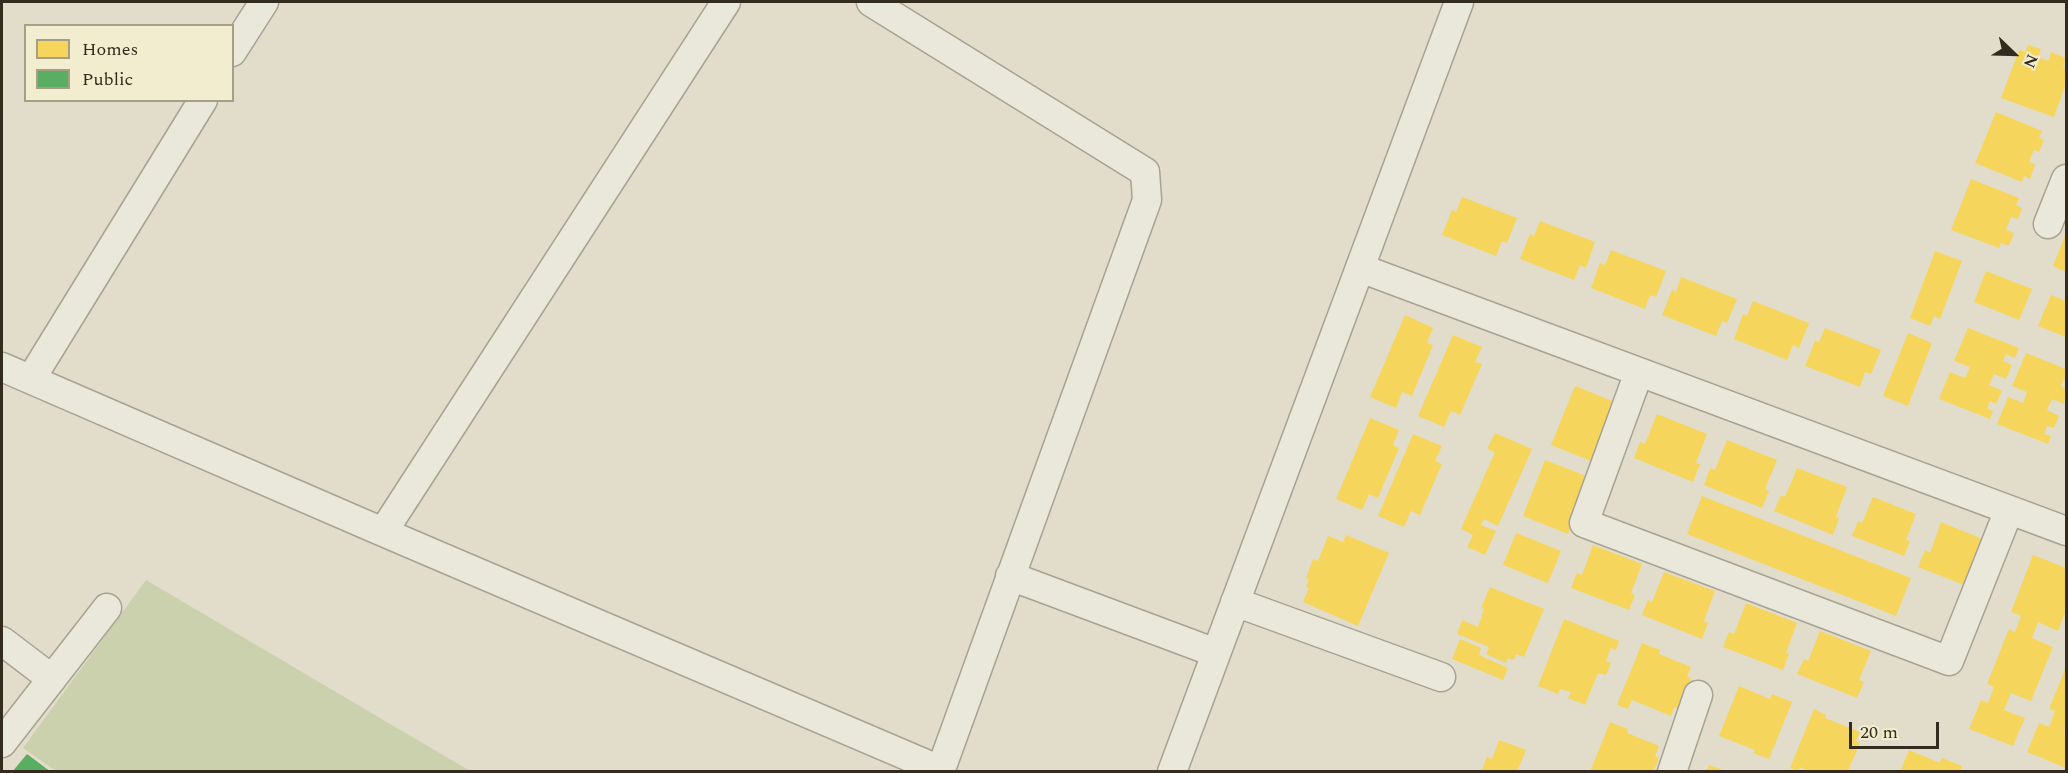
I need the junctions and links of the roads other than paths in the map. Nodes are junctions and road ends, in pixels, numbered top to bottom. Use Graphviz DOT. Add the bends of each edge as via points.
graph roads {
  1 [pos="264,2"];
  2 [pos="726,2"];
  3 [pos="871,2"];
  4 [pos="1459,2"];
  5 [pos="234,49"];
  6 [pos="202,102"];
  7 [pos="2067,179"];
  8 [pos="2048,224"];
  9 [pos="1360,268"];
  10 [pos="2,367"];
  11 [pos="1639,372"];
  12 [pos="31,379"];
  13 [pos="2009,510"];
  14 [pos="2067,531"];
  15 [pos="383,532"];
  16 [pos="1010,576"];
  17 [pos="1235,602"];
  18 [pos="107,608"];
  19 [pos="2,641"];
  20 [pos="1216,653"];
  21 [pos="1441,677"];
  22 [pos="52,679"];
  23 [pos="1698,695"];
  24 [pos="2,743"];
  25 [pos="940,770"];
  26 [pos="1172,771"];
  27 [pos="1672,771"];
  1 -- 5 [label="street"];
  2 -- 15 [label="street"];
  3 -- 16 [label="street" via="1145,172 1147,200"];
  4 -- 9 [label="street"];
  6 -- 12 [label="street"];
  7 -- 8 [label="street"];
  9 -- 11 [label="street"];
  9 -- 17 [label="street"];
  10 -- 12 [label="street"];
  11 -- 13 [label="street"];
  11 -- 13 [label="street" via="1584,524 1949,661"];
  12 -- 15 [label="street"];
  13 -- 14 [label="street"];
  15 -- 25 [label="street"];
  16 -- 20 [label="street"];
  16 -- 25 [label="street"];
  17 -- 20 [label="street"];
  17 -- 21 [label="street"];
  18 -- 22 [label="street"];
  19 -- 22 [label="street"];
  20 -- 26 [label="street"];
  22 -- 24 [label="street"];
  23 -- 27 [label="street"];
}
